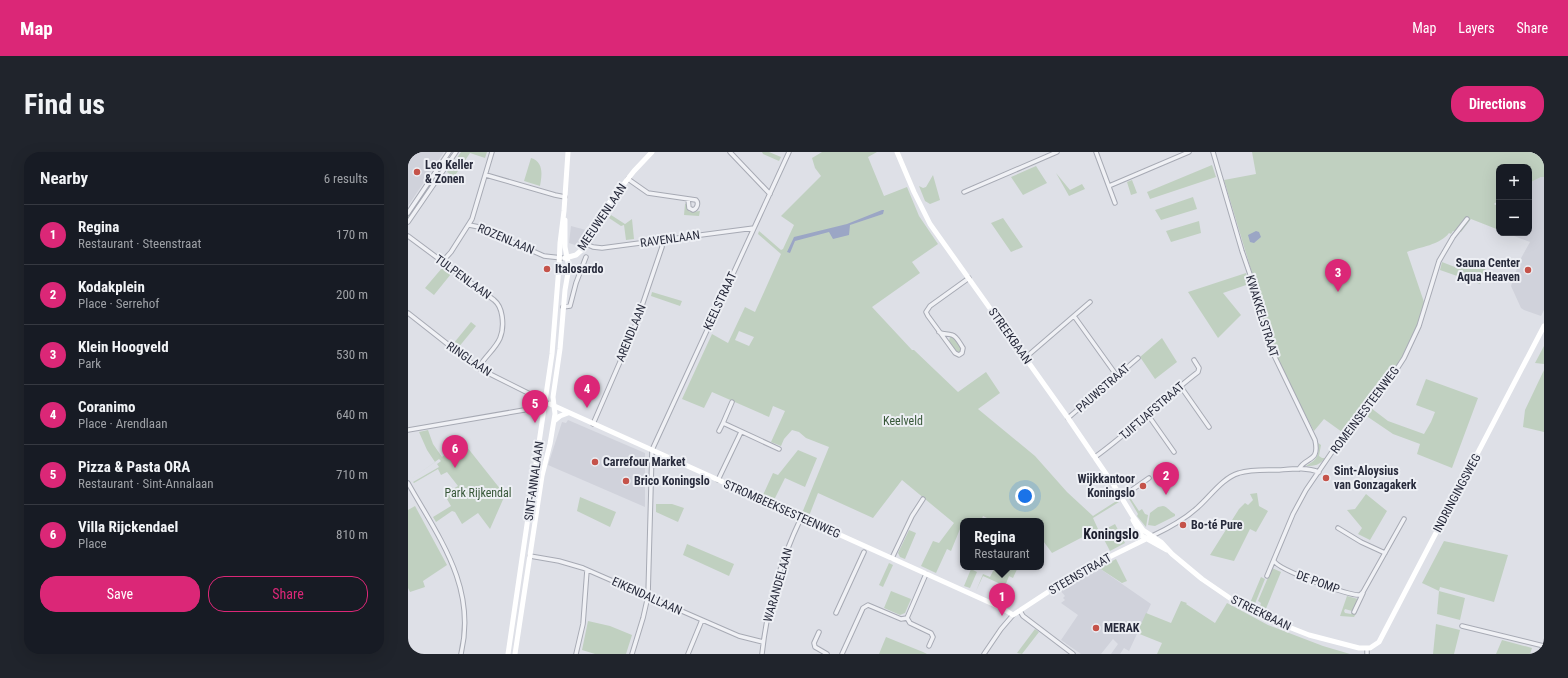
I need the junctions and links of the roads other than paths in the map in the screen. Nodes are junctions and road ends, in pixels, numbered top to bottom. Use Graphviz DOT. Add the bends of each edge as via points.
graph roads {
  1 [pos="449,152"];
  2 [pos="456,152"];
  3 [pos="492,152"];
  4 [pos="568,152"];
  5 [pos="652,152"];
  6 [pos="730,152"];
  7 [pos="789,152"];
  8 [pos="897,152"];
  9 [pos="1041,152"];
  10 [pos="1057,152"];
  11 [pos="1096,152"];
  12 [pos="1189,152"];
  13 [pos="1213,152"];
  14 [pos="1043,157"];
  15 [pos="486,175"];
  16 [pos="628,179"];
  17 [pos="1109,186"];
  18 [pos="964,192"];
  19 [pos="770,194"];
  20 [pos="565,197"];
  21 [pos="688,198"];
  22 [pos="1115,203"];
  23 [pos="408,213"];
  24 [pos="1467,219"];
  25 [pos="408,222"];
  26 [pos="469,225"];
  27 [pos="754,228"];
  28 [pos="408,236"];
  29 [pos="662,240"];
  30 [pos="586,244"];
  31 [pos="586,257"];
  32 [pos="564,258"];
  33 [pos="442,262"];
  34 [pos="969,278"];
  35 [pos="1090,302"];
  36 [pos="563,307"];
  37 [pos="408,314"];
  38 [pos="1074,316"];
  39 [pos="1544,326"];
  40 [pos="939,332"];
  41 [pos="1025,358"];
  42 [pos="1138,358"];
  43 [pos="1194,360"];
  44 [pos="478,368"];
  45 [pos="1117,376"];
  46 [pos="1181,387"];
  47 [pos="535,396"];
  48 [pos="732,402"];
  49 [pos="550,404"];
  50 [pos="568,413"];
  51 [pos="1148,415"];
  52 [pos="1068,418"];
  53 [pos="554,423"];
  54 [pos="723,423"];
  55 [pos="593,424"];
  56 [pos="1209,427"];
  57 [pos="408,430"];
  58 [pos="719,431"];
  59 [pos="741,432"];
  60 [pos="779,449"];
  61 [pos="652,450"];
  62 [pos="1174,452"];
  63 [pos="1095,457"];
  64 [pos="1299,469"];
  65 [pos="1319,472"];
  66 [pos="1149,478"];
  67 [pos="718,480"];
  68 [pos="408,483"];
  69 [pos="1122,497"];
  70 [pos="923,499"];
  71 [pos="1132,515"];
  72 [pos="801,518"];
  73 [pos="1404,519"];
  74 [pos="1338,528"];
  75 [pos="1152,536"];
  76 [pos="1146,539"];
  77 [pos="1168,550"];
  78 [pos="864,552"];
  79 [pos="1385,553"];
  80 [pos="530,556"];
  81 [pos="892,558"];
  82 [pos="1274,561"];
  83 [pos="587,570"];
  84 [pos="926,574"];
  85 [pos="1267,576"];
  86 [pos="1363,592"];
  87 [pos="648,596"];
  88 [pos="1020,611"];
  89 [pos="1354,612"];
  90 [pos="836,613"];
  91 [pos="1013,615"];
  92 [pos="906,618"];
  93 [pos="702,620"];
  94 [pos="1462,626"];
  95 [pos="819,632"];
  96 [pos="763,642"];
  97 [pos="929,646"];
  98 [pos="1544,646"];
  99 [pos="1367,651"];
  100 [pos="461,654"];
  101 [pos="508,654"];
  102 [pos="515,654"];
  103 [pos="576,654"];
  104 [pos="632,654"];
  105 [pos="688,654"];
  106 [pos="762,654"];
  107 [pos="827,654"];
  108 [pos="842,654"];
  109 [pos="984,654"];
  110 [pos="1073,654"];
  1 -- 23 [label="street"];
  2 -- 25 [label="street"];
  3 -- 15 [label="street"];
  4 -- 20 [label="street, SINT-ANNALAAN"];
  5 -- 16 [label="street, MEEUWENLAAN"];
  6 -- 19 [label="street"];
  7 -- 19 [label="street, KEELSTRAAT"];
  8 -- 34 [label="street, STREEKBAAN" via="930,224"];
  9 -- 14 [label="street"];
  10 -- 14 [label="street"];
  11 -- 17 [label="street"];
  12 -- 17 [label="street"];
  13 -- 64 [label="street, KWAKKELSTRAAT" via="1270,347 1315,440 1314,457 1302,464"];
  14 -- 18 [label="street"];
  15 -- 20 [label="street"];
  15 -- 26 [label="street"];
  16 -- 21 [label="street" via="648,193"];
  16 -- 30 [label="street, MEEUWENLAAN"];
  17 -- 22 [label="street"];
  19 -- 27 [label="street, KEELSTRAAT"];
  20 -- 32 [label="street, SINT-ANNALAAN" via="560,243"];
  24 -- 65 [label="street, ROMEINSESTEENWEG" via="1441,258 1419,326 1404,358 1391,378 1355,420"];
  26 -- 32 [label="street, ROZENLAAN" via="544,256"];
  26 -- 33 [label="street"];
  27 -- 29 [label="street, RAVENLAAN"];
  27 -- 61 [label="street, KEELSTRAAT"];
  28 -- 33 [label="street, TULPENLAAN"];
  29 -- 30 [label="street, RAVENLAAN" via="602,248"];
  29 -- 55 [label="street, ARENDLAAN" via="641,311"];
  30 -- 32 [label="street, MEEUWENLAAN" via="580,252"];
  31 -- 36 [label="street" via="570,306"];
  32 -- 36 [label="street, SINT-ANNALAAN" via="569,270"];
  32 -- 49 [label="street, SINT-ANNALAAN"];
  33 -- 44 [label="street, TULPENLAAN" via="494,300 501,309 501,337"];
  34 -- 40 [label="street" via="927,309 927,314"];
  34 -- 41 [label="street, STREEKBAAN"];
  35 -- 38 [label="street"];
  36 -- 49 [label="street, SINT-ANNALAAN" via="559,354"];
  37 -- 44 [label="street, RINGLAAN"];
  38 -- 41 [label="street"];
  38 -- 45 [label="street"];
  39 -- 99 [label="street, INDRINGINGSWEG" via="1379,642"];
  40 -- 40 [label="street" via="956,354 962,354 962,348 954,336"];
  41 -- 52 [label="street, STREEKBAAN"];
  42 -- 45 [label="street, PAUWSTRAAT"];
  43 -- 46 [label="street, TJIFTJAFSTRAAT" via="1199,368 1198,372"];
  44 -- 47 [label="street, RINGLAAN"];
  45 -- 52 [label="street, PAUWSTRAAT"];
  46 -- 51 [label="street, TJIFTJAFSTRAAT"];
  46 -- 56 [label="street"];
  47 -- 49 [label="street, RINGLAAN"];
  47 -- 57 [label="street" via="524,410"];
  48 -- 54 [label="street"];
  49 -- 50 [label="street, STROMBEEKSESTEENWEG"];
  49 -- 53 [label="street, SINT-ANNALAAN"];
  49 -- 101 [label="street, SINT-ANNALAAN"];
  50 -- 53 [label="street"];
  50 -- 55 [label="street, STROMBEEKSESTEENWEG"];
  51 -- 62 [label="street"];
  51 -- 63 [label="street, TJIFTJAFSTRAAT"];
  52 -- 63 [label="street, STREEKBAAN"];
  53 -- 80 [label="street, SINT-ANNALAAN" via="542,476"];
  54 -- 58 [label="street"];
  54 -- 59 [label="street"];
  55 -- 61 [label="street, STROMBEEKSESTEENWEG"];
  59 -- 60 [label="street"];
  59 -- 67 [label="street"];
  61 -- 67 [label="street, STROMBEEKSESTEENWEG"];
  61 -- 87 [label="street"];
  63 -- 69 [label="street, STREEKBAAN"];
  64 -- 65 [label="street, STEENSTRAAT"];
  64 -- 75 [label="street, STEENSTRAAT" via="1235,474 1223,482 1192,513"];
  65 -- 82 [label="street, ROMEINSESTEENWEG" via="1297,505"];
  66 -- 69 [label="street"];
  67 -- 72 [label="street, STROMBEEKSESTEENWEG"];
  68 -- 100 [label="street" via="458,577 465,613"];
  69 -- 71 [label="street, STREEKBAAN"];
  70 -- 81 [label="street"];
  71 -- 75 [label="street, STREEKBAAN" via="1143,530"];
  71 -- 76 [label="street, STREEKBAAN" via="1139,533"];
  72 -- 81 [label="street, STROMBEEKSESTEENWEG"];
  72 -- 96 [label="street, WARANDELAAN" via="776,584"];
  73 -- 79 [label="street"];
  74 -- 79 [label="street"];
  75 -- 76 [label="street, STEENSTRAAT"];
  75 -- 77 [label="street, STREEKBAAN"];
  76 -- 77 [label="street, STREEKBAAN"];
  76 -- 88 [label="street, STEENSTRAAT" via="1073,575"];
  77 -- 99 [label="street, STREEKBAAN" via="1205,582 1256,613 1300,632"];
  78 -- 90 [label="street"];
  79 -- 86 [label="street"];
  80 -- 83 [label="street, EIKENDALLAAN" via="565,562"];
  80 -- 102 [label="street, SINT-ANNALAAN"];
  81 -- 84 [label="street, STROMBEEKSESTEENWEG"];
  82 -- 85 [label="street, ROMEINSESTEENWEG"];
  82 -- 86 [label="street, DE POMP" via="1278,566 1317,582 1355,595"];
  83 -- 87 [label="street, EIKENDALLAAN"];
  83 -- 103 [label="street" via="583,624"];
  84 -- 91 [label="street, STROMBEEKSESTEENWEG"];
  84 -- 92 [label="street"];
  86 -- 89 [label="street"];
  87 -- 93 [label="street, EIKENDALLAAN"];
  87 -- 104 [label="street"];
  88 -- 91 [label="street, STEENSTRAAT"];
  88 -- 110 [label="street"];
  91 -- 109 [label="street, STEENSTRAAT"];
  92 -- 97 [label="street" via="910,623 932,634"];
  92 -- 108 [label="street" via="901,619 870,605 866,606"];
  93 -- 96 [label="street, EIKENDALLAAN" via="739,636"];
  93 -- 105 [label="street"];
  94 -- 98 [label="street"];
  95 -- 107 [label="street" via="814,647"];
  96 -- 106 [label="street, WARANDELAAN"];
}
